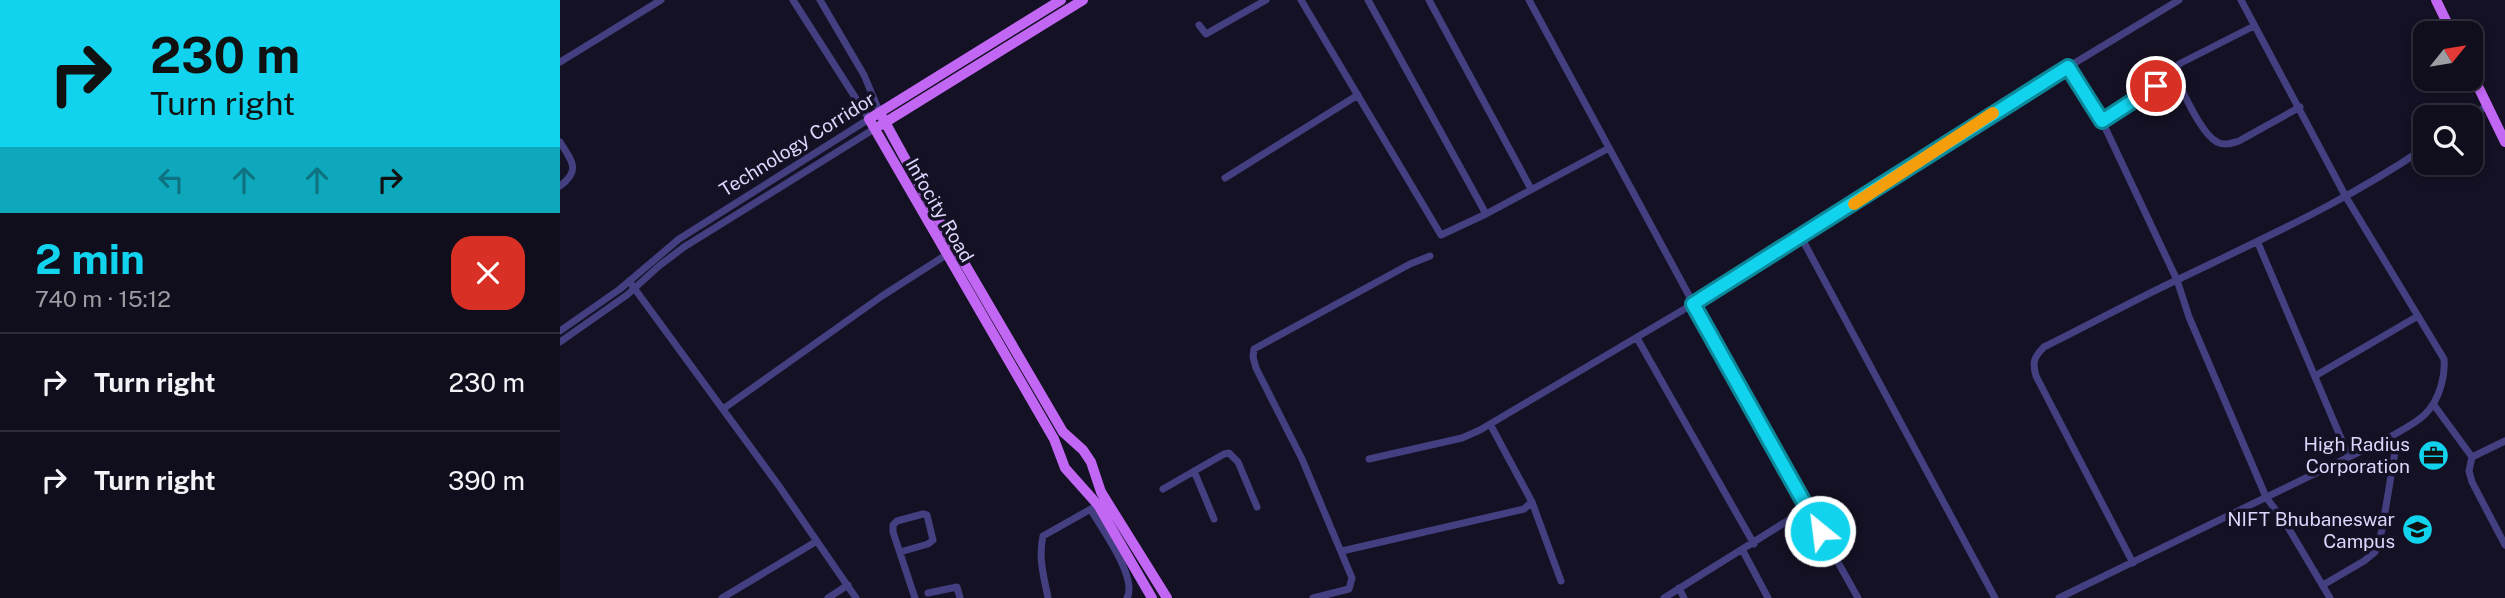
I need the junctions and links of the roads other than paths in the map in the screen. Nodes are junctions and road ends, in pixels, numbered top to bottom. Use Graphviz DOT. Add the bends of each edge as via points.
graph roads {
  1 [pos="661,0"];
  2 [pos="793,0"];
  3 [pos="820,0"];
  4 [pos="1061,0"];
  5 [pos="1083,0"];
  6 [pos="1266,0"];
  7 [pos="1301,0"];
  8 [pos="1368,0"];
  9 [pos="1429,0"];
  10 [pos="1529,0"];
  11 [pos="2241,0"];
  12 [pos="2435,0"];
  13 [pos="2173,2"];
  14 [pos="2446,21"];
  15 [pos="1199,25"];
  16 [pos="2254,26"];
  17 [pos="560,62"];
  18 [pos="2068,67"];
  19 [pos="2174,75"];
  20 [pos="2480,91"];
  21 [pos="1358,95"];
  22 [pos="2487,106"];
  23 [pos="2300,107"];
  24 [pos="2483,109"];
  25 [pos="882,118"];
  26 [pos="2102,121"];
  27 [pos="871,124"];
  28 [pos="560,142"];
  29 [pos="2505,142"];
  30 [pos="1609,148"];
  31 [pos="2413,156"];
  32 [pos="1225,178"];
  33 [pos="560,186"];
  34 [pos="1531,189"];
  35 [pos="2346,197"];
  36 [pos="1486,214"];
  37 [pos="1801,237"];
  38 [pos="2258,243"];
  39 [pos="946,255"];
  40 [pos="1430,256"];
  41 [pos="2177,280"];
  42 [pos="629,281"];
  43 [pos="635,288"];
  44 [pos="1693,304"];
  45 [pos="2418,316"];
  46 [pos="560,331"];
  47 [pos="1637,338"];
  48 [pos="560,342"];
  49 [pos="2315,376"];
  50 [pos="2434,405"];
  51 [pos="723,409"];
  52 [pos="1490,424"];
  53 [pos="1063,432"];
  54 [pos="2388,438"];
  55 [pos="1054,439"];
  56 [pos="2505,441"];
  57 [pos="2349,457"];
  58 [pos="2472,457"];
  59 [pos="1368,459"];
  60 [pos="1194,471"];
  61 [pos="1163,489"];
  62 [pos="2266,497"];
  63 [pos="1096,502"];
  64 [pos="1532,502"];
  65 [pos="1257,507"];
  66 [pos="1808,508"];
  67 [pos="1214,519"];
  68 [pos="817,541"];
  69 [pos="1754,544"];
  70 [pos="2505,545"];
  71 [pos="1342,551"];
  72 [pos="1742,551"];
  73 [pos="900,552"];
  74 [pos="2133,563"];
  75 [pos="1561,581"];
  76 [pos="848,585"];
  77 [pos="2323,585"];
  78 [pos="1679,588"];
  79 [pos="928,593"];
  80 [pos="722,598"];
  81 [pos="828,598"];
  82 [pos="856,598"];
  83 [pos="915,598"];
  84 [pos="960,598"];
  85 [pos="1048,598"];
  86 [pos="1127,598"];
  87 [pos="1152,598"];
  88 [pos="1167,598"];
  89 [pos="1313,598"];
  90 [pos="1664,598"];
  91 [pos="1684,598"];
  92 [pos="1769,598"];
  93 [pos="1858,598"];
  94 [pos="1995,598"];
  95 [pos="2059,598"];
  96 [pos="2330,598"];
  1 -- 17 [label="street"];
  2 -- 27 [label="street, Infocity Road"];
  3 -- 25 [label="street, Infocity Road" via="864,75"];
  4 -- 25 [label="main road, Technology Corridor"];
  5 -- 25 [label="main road"];
  6 -- 15 [label="street" via="1206,34"];
  7 -- 21 [label="street"];
  8 -- 36 [label="street"];
  9 -- 34 [label="street"];
  10 -- 30 [label="street"];
  11 -- 16 [label="street"];
  12 -- 14 [label="main road"];
  13 -- 18 [label="street"];
  16 -- 19 [label="street" via="2179,64"];
  16 -- 23 [label="street"];
  18 -- 26 [label="street"];
  18 -- 37 [label="street"];
  19 -- 23 [label="street" via="2204,130 2217,142 2239,141"];
  19 -- 26 [label="street"];
  20 -- 22 [label="main road"];
  21 -- 32 [label="street"];
  21 -- 36 [label="street" via="1441,234"];
  22 -- 24 [label="street"];
  22 -- 29 [label="main road"];
  23 -- 35 [label="street"];
  25 -- 27 [label="main road"];
  25 -- 53 [label="main road, Infocity Road"];
  26 -- 41 [label="street"];
  27 -- 39 [label="main road, Infocity Road"];
  27 -- 42 [label="street, Technology Corridor" via="679,239"];
  27 -- 43 [label="street" via="684,247"];
  28 -- 33 [label="street" via="574,169"];
  30 -- 34 [label="street"];
  30 -- 44 [label="street"];
  31 -- 35 [label="street"];
  34 -- 36 [label="street"];
  35 -- 38 [label="street"];
  35 -- 45 [label="street"];
  37 -- 44 [label="street"];
  37 -- 94 [label="street"];
  38 -- 41 [label="street"];
  38 -- 49 [label="street"];
  39 -- 51 [label="street"];
  39 -- 55 [label="main road, Infocity Road"];
  40 -- 71 [label="street" via="1254,349 1256,368"];
  41 -- 62 [label="street"];
  41 -- 74 [label="street" via="2044,347 2033,363"];
  42 -- 43 [label="street"];
  42 -- 46 [label="street, Technology Corridor"];
  43 -- 48 [label="street"];
  43 -- 51 [label="street"];
  44 -- 47 [label="street"];
  44 -- 66 [label="street"];
  45 -- 49 [label="street"];
  45 -- 50 [label="street" via="2444,359"];
  47 -- 52 [label="street"];
  47 -- 69 [label="street"];
  49 -- 57 [label="street"];
  50 -- 54 [label="street" via="2421,419"];
  50 -- 58 [label="street"];
  51 -- 68 [label="street"];
  52 -- 59 [label="street" via="1462,438"];
  52 -- 64 [label="street"];
  53 -- 55 [label="main road"];
  53 -- 63 [label="main road, Infocity Road" via="1091,462"];
  54 -- 57 [label="street"];
  54 -- 77 [label="street" via="2395,452 2375,552"];
  55 -- 63 [label="main road, Infocity Road" via="1065,468"];
  56 -- 58 [label="street"];
  57 -- 62 [label="street"];
  58 -- 70 [label="street" via="2472,482"];
  60 -- 61 [label="street"];
  60 -- 65 [label="street" via="1224,454 1234,455"];
  60 -- 67 [label="street"];
  62 -- 74 [label="street"];
  62 -- 77 [label="street"];
  63 -- 85 [label="street" via="1043,536 1041,564"];
  63 -- 86 [label="street" via="1129,578"];
  63 -- 87 [label="main road, Infocity Road"];
  63 -- 88 [label="main road, Infocity Road"];
  64 -- 71 [label="street" via="1524,509"];
  64 -- 75 [label="street"];
  66 -- 69 [label="street"];
  66 -- 93 [label="street"];
  68 -- 76 [label="street"];
  68 -- 80 [label="street"];
  69 -- 72 [label="street"];
  71 -- 89 [label="street" via="1352,585"];
  72 -- 78 [label="street"];
  72 -- 92 [label="street"];
  73 -- 73 [label="street" via="933,540 927,515 893,525"];
  73 -- 83 [label="street"];
  74 -- 95 [label="street"];
  76 -- 81 [label="street"];
  76 -- 82 [label="street"];
  77 -- 96 [label="street"];
  78 -- 90 [label="street"];
  78 -- 91 [label="street"];
  79 -- 84 [label="street" via="957,587"];
}
